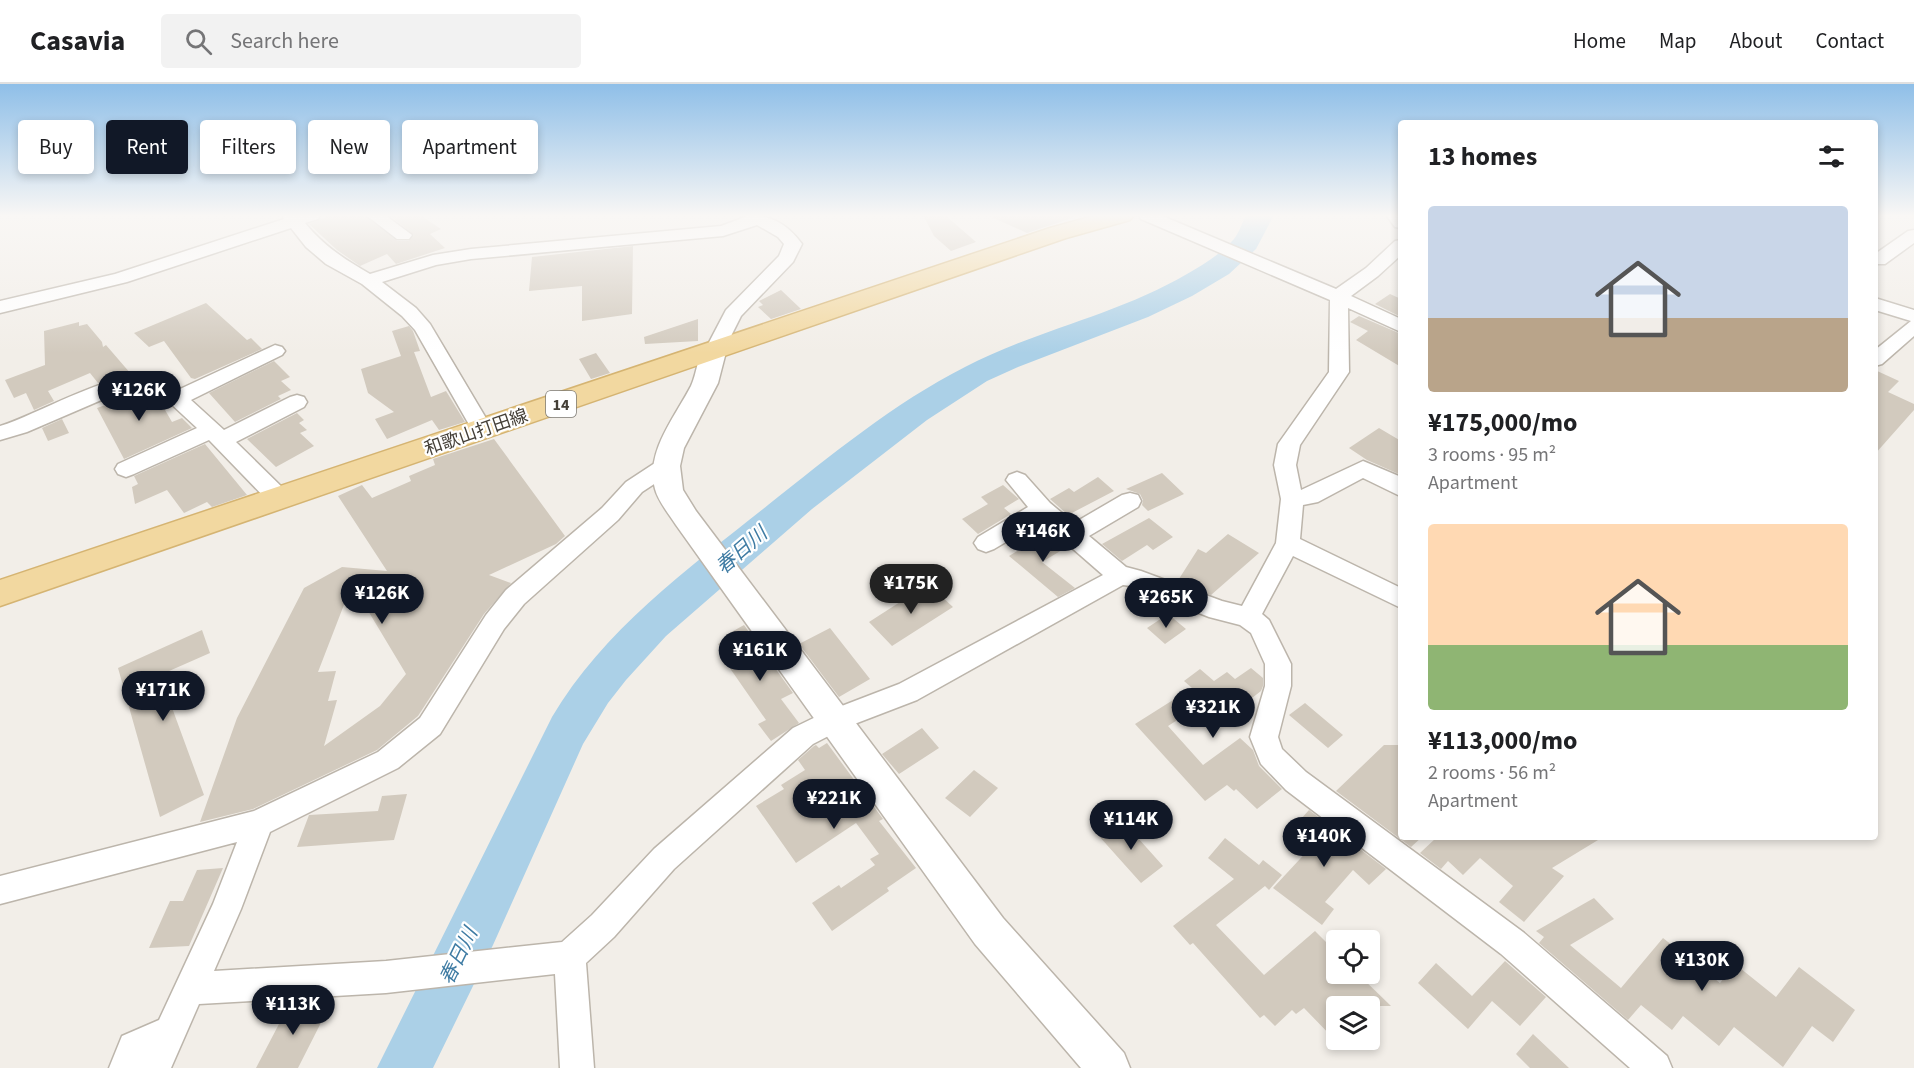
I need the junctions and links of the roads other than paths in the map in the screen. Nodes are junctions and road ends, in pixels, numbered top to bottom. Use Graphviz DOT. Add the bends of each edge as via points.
graph roads {
  1 [pos="170,261"];
  2 [pos="334,261"];
  3 [pos="430,261"];
  4 [pos="784,261"];
  5 [pos="977,261"];
  6 [pos="1253,261"];
  7 [pos="1384,261"];
  8 [pos="368,280"];
  9 [pos="1339,296"];
  10 [pos="1878,305"];
  11 [pos="0,307"];
  12 [pos="1914,316"];
  13 [pos="1398,325"];
  14 [pos="1914,326"];
  15 [pos="275,351"];
  16 [pos="714,352"];
  17 [pos="1878,357"];
  18 [pos="178,398"];
  19 [pos="297,402"];
  20 [pos="482,430"];
  21 [pos="0,432"];
  22 [pos="217,435"];
  23 [pos="666,466"];
  24 [pos="126,470"];
  25 [pos="1017,480"];
  26 [pos="1398,487"];
  27 [pos="279,498"];
  28 [pos="1292,499"];
  29 [pos="1130,501"];
  30 [pos="1042,509"];
  31 [pos="1072,535"];
  32 [pos="986,543"];
  33 [pos="1288,543"];
  34 [pos="1120,576"];
  35 [pos="0,593"];
  36 [pos="1398,598"];
  37 [pos="1248,617"];
  38 [pos="835,720"];
  39 [pos="259,824"];
  40 [pos="0,890"];
  41 [pos="569,957"];
  42 [pos="189,989"];
  43 [pos="170,1032"];
  44 [pos="126,1068"];
  45 [pos="154,1068"];
  46 [pos="577,1068"];
  47 [pos="1109,1068"];
  48 [pos="1655,1068"];
  1 -- 11 [label="street" via="121,278"];
  2 -- 8 [label="street"];
  3 -- 8 [label="street"];
  4 -- 16 [label="street" via="733,314"];
  5 -- 16 [label="main road, 和歌山打田線 / 14"];
  6 -- 9 [label="street"];
  7 -- 9 [label="street"];
  8 -- 20 [label="street" via="423,328"];
  9 -- 13 [label="street"];
  9 -- 28 [label="street" via="1339,372 1289,444 1286,465"];
  10 -- 12 [label="street"];
  14 -- 17 [label="street"];
  15 -- 18 [label="street"];
  16 -- 20 [label="main road, 和歌山打田線 / 14"];
  16 -- 23 [label="street" via="705,383 671,448"];
  18 -- 21 [label="street" via="161,383 139,381"];
  18 -- 22 [label="street"];
  19 -- 22 [label="street"];
  20 -- 27 [label="main road, 和歌山打田線 / 14"];
  22 -- 24 [label="street"];
  22 -- 27 [label="street"];
  23 -- 38 [label="street" via="669,490 686,518"];
  23 -- 39 [label="street" via="634,487 610,514 515,597 430,726 388,760"];
  25 -- 30 [label="street"];
  26 -- 28 [label="street" via="1363,470 1310,495"];
  27 -- 35 [label="main road, 和歌山打田線 / 14"];
  28 -- 33 [label="street"];
  29 -- 31 [label="street"];
  30 -- 31 [label="street"];
  30 -- 32 [label="street"];
  31 -- 34 [label="street"];
  33 -- 36 [label="street"];
  33 -- 37 [label="street"];
  34 -- 37 [label="street" via="1133,577 1218,610"];
  34 -- 38 [label="street" via="908,692"];
  37 -- 48 [label="street" via="1260,627 1278,664 1278,686 1264,737 1272,756 1296,781 1512,943"];
  38 -- 41 [label="street" via="803,736 664,859"];
  38 -- 47 [label="street" via="989,931"];
  39 -- 40 [label="street"];
  39 -- 42 [label="street"];
  41 -- 42 [label="street" via="386,977"];
  41 -- 46 [label="street"];
  42 -- 43 [label="street"];
  43 -- 44 [label="street" via="135,1048"];
  43 -- 45 [label="street"];
}
